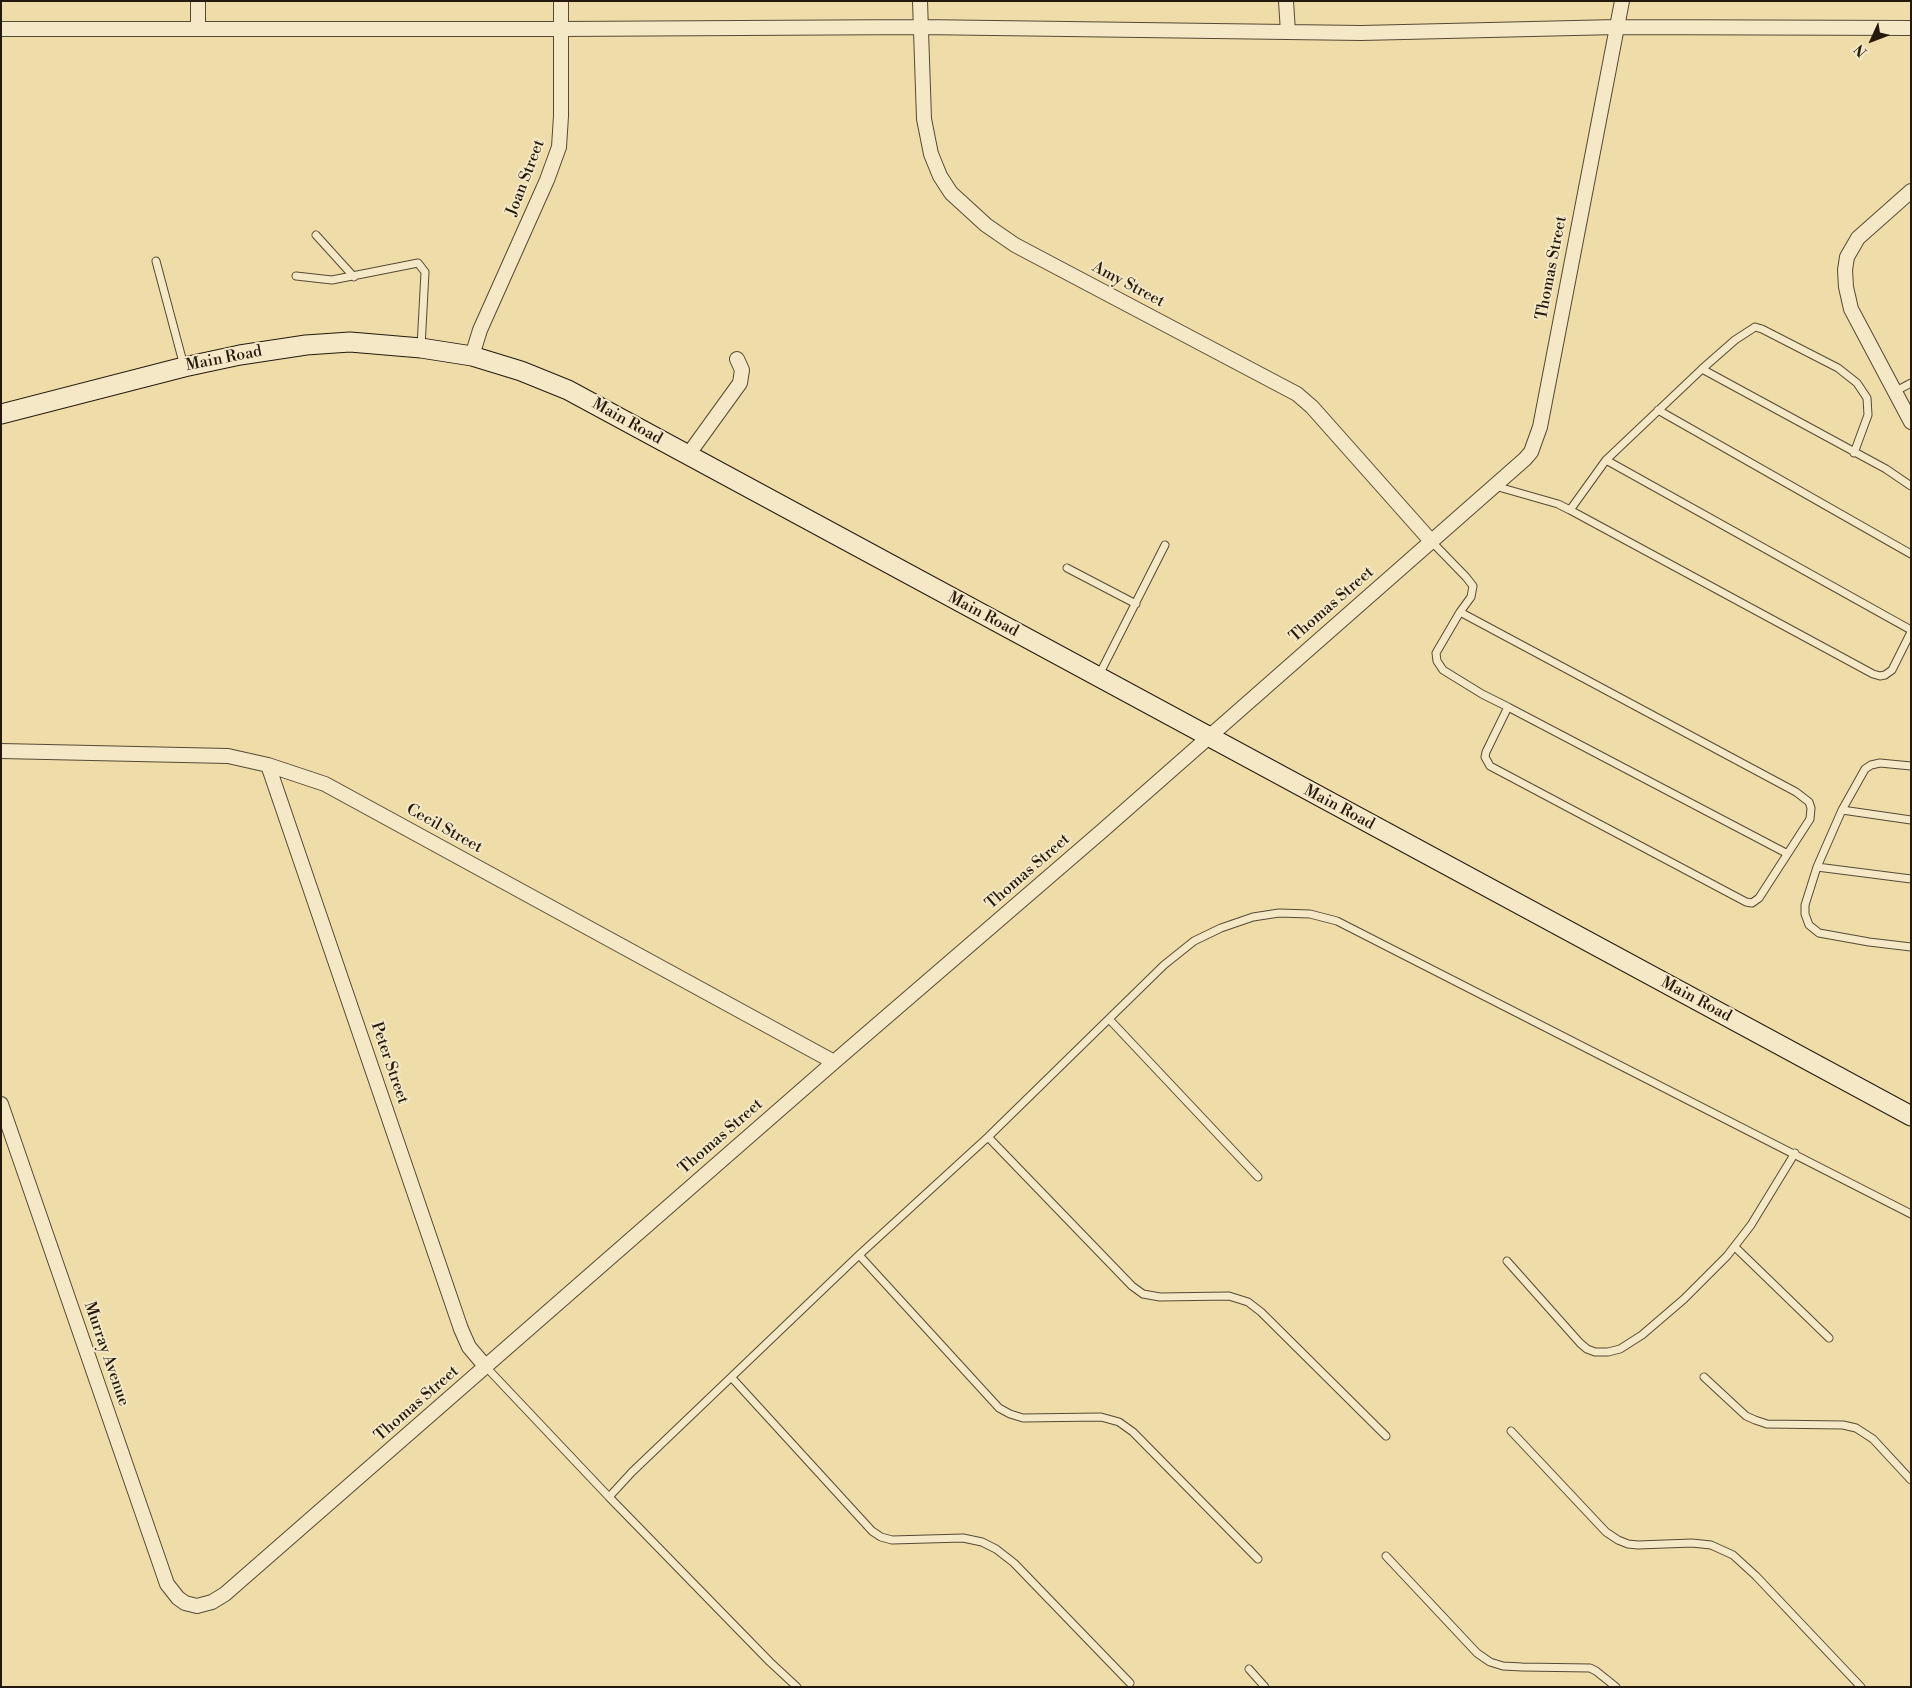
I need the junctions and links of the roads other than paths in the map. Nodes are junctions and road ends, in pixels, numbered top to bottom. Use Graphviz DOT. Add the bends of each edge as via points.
graph roads {
  1 [pos="198,1"];
  2 [pos="561,1"];
  3 [pos="920,1"];
  4 [pos="1286,1"];
  5 [pos="1622,1"];
  6 [pos="920,27"];
  7 [pos="1617,27"];
  8 [pos="1,28"];
  9 [pos="198,28"];
  10 [pos="1911,28"];
  11 [pos="561,29"];
  12 [pos="1288,32"];
  13 [pos="1911,191"];
  14 [pos="316,235"];
  15 [pos="156,261"];
  16 [pos="296,276"];
  17 [pos="354,277"];
  18 [pos="421,348"];
  19 [pos="472,356"];
  20 [pos="737,359"];
  21 [pos="184,367"];
  22 [pos="1702,368"];
  23 [pos="1911,382"];
  24 [pos="1894,392"];
  25 [pos="1658,410"];
  26 [pos="1,414"];
  27 [pos="1911,422"];
  28 [pos="1854,453"];
  29 [pos="688,455"];
  30 [pos="1606,460"];
  31 [pos="1495,486"];
  32 [pos="1911,486"];
  33 [pos="1570,510"];
  34 [pos="1431,541"];
  35 [pos="1165,545"];
  36 [pos="1911,554"];
  37 [pos="1067,568"];
  38 [pos="1136,604"];
  39 [pos="1460,612"];
  40 [pos="1911,631"];
  41 [pos="1098,677"];
  42 [pos="1508,707"];
  43 [pos="1209,737"];
  44 [pos="1,751"];
  45 [pos="268,765"];
  46 [pos="1911,766"];
  47 [pos="1842,810"];
  48 [pos="1911,820"];
  49 [pos="1786,853"];
  50 [pos="1817,867"];
  51 [pos="1911,879"];
  52 [pos="1911,947"];
  53 [pos="1109,1019"];
  54 [pos="834,1062"];
  55 [pos="1,1104"];
  56 [pos="1911,1116"];
  57 [pos="988,1137"];
  58 [pos="1795,1153"];
  59 [pos="1258,1177"];
  60 [pos="1911,1214"];
  61 [pos="1735,1247"];
  62 [pos="859,1255"];
  63 [pos="1507,1261"];
  64 [pos="1829,1338"];
  65 [pos="486,1367"];
  66 [pos="1704,1377"];
  67 [pos="732,1378"];
  68 [pos="1511,1431"];
  69 [pos="1386,1436"];
  70 [pos="1911,1480"];
  71 [pos="609,1496"];
  72 [pos="1386,1556"];
  73 [pos="1258,1559"];
  74 [pos="191,1604"];
  75 [pos="1249,1669"];
  76 [pos="1130,1683"];
  77 [pos="797,1687"];
  78 [pos="1266,1687"];
  79 [pos="1616,1687"];
  80 [pos="1860,1687"];
  1 -- 9 [label="street"];
  2 -- 11 [label="street, Joan Street"];
  3 -- 6 [label="street, Amy Street"];
  4 -- 12 [label="street"];
  5 -- 7 [label="street, Thomas Street"];
  6 -- 11 [label="street"];
  6 -- 12 [label="street"];
  6 -- 34 [label="street, Amy Street" via="926,128 931,154 951,194 1015,245 1297,394"];
  7 -- 10 [label="street"];
  7 -- 12 [label="street"];
  7 -- 31 [label="street, Thomas Street" via="1540,427 1531,452"];
  8 -- 9 [label="street"];
  9 -- 11 [label="street"];
  11 -- 19 [label="street, Joan Street" via="559,147 480,330"];
  13 -- 24 [label="street" via="1858,238 1847,257 1845,270 1851,309"];
  14 -- 17 [label="lane"];
  15 -- 21 [label="lane"];
  16 -- 17 [label="lane" via="332,280"];
  17 -- 18 [label="lane" via="418,263 423,266"];
  18 -- 19 [label="main road, Main Road"];
  18 -- 21 [label="main road, Main Road" via="350,342 306,345"];
  19 -- 29 [label="main road, Main Road" via="568,390"];
  20 -- 29 [label="street" via="742,370 740,383"];
  21 -- 26 [label="main road, Main Road"];
  22 -- 25 [label="lane"];
  22 -- 28 [label="lane"];
  22 -- 28 [label="lane" via="1755,327 1838,368 1857,382 1867,398 1868,415"];
  23 -- 24 [label="lane"];
  24 -- 27 [label="street"];
  25 -- 30 [label="lane"];
  25 -- 36 [label="lane"];
  28 -- 32 [label="lane"];
  29 -- 41 [label="main road, Main Road"];
  30 -- 33 [label="lane"];
  30 -- 40 [label="lane"];
  31 -- 33 [label="lane"];
  31 -- 34 [label="street, Thomas Street"];
  33 -- 40 [label="lane" via="1873,674 1885,675 1892,670"];
  34 -- 39 [label="lane" via="1473,586 1471,597"];
  34 -- 43 [label="street, Thomas Street"];
  35 -- 38 [label="lane"];
  37 -- 38 [label="lane"];
  38 -- 41 [label="lane"];
  39 -- 42 [label="lane" via="1436,653 1437,661 1443,670"];
  39 -- 49 [label="lane" via="1802,796 1812,813"];
  41 -- 43 [label="main road, Main Road"];
  42 -- 49 [label="lane"];
  42 -- 49 [label="lane" via="1486,752 1486,760 1493,769 1750,903 1765,892"];
  43 -- 54 [label="street, Thomas Street"];
  43 -- 56 [label="main road, Main Road"];
  44 -- 45 [label="street, Cecil Street" via="228,756"];
  45 -- 54 [label="street, Cecil Street" via="325,784"];
  45 -- 65 [label="street, Peter Street" via="461,1329 469,1346"];
  46 -- 47 [label="lane" via="1880,763 1868,766"];
  47 -- 48 [label="lane"];
  47 -- 50 [label="lane"];
  50 -- 51 [label="lane"];
  50 -- 52 [label="lane" via="1805,905 1806,920 1814,930"];
  53 -- 57 [label="lane"];
  53 -- 58 [label="lane" via="1164,965 1194,941 1253,917 1279,913 1310,914 1337,921"];
  53 -- 59 [label="lane"];
  54 -- 65 [label="street, Thomas Street"];
  55 -- 74 [label="street, Murray Avenue" via="167,1584 178,1598"];
  57 -- 62 [label="lane"];
  57 -- 69 [label="lane" via="1132,1286 1143,1294 1160,1297 1229,1296 1248,1302"];
  58 -- 60 [label="lane"];
  58 -- 61 [label="lane"];
  61 -- 63 [label="lane" via="1684,1299 1642,1335 1620,1349 1608,1352 1595,1352 1580,1344"];
  61 -- 64 [label="lane"];
  62 -- 67 [label="lane"];
  62 -- 73 [label="lane" via="999,1408 1023,1418 1101,1417 1119,1422 1133,1432"];
  65 -- 71 [label="lane"];
  65 -- 74 [label="street, Thomas Street" via="221,1597 207,1604"];
  66 -- 70 [label="lane" via="1746,1416 1767,1424 1856,1428 1873,1439"];
  67 -- 71 [label="lane"];
  67 -- 76 [label="lane" via="872,1531 892,1540 963,1538 996,1548"];
  68 -- 80 [label="lane" via="1606,1532 1618,1540 1638,1545 1711,1545 1733,1555"];
  71 -- 77 [label="lane"];
  72 -- 79 [label="lane" via="1476,1653 1490,1662 1504,1666 1590,1668"];
  75 -- 78 [label="lane"];
}
